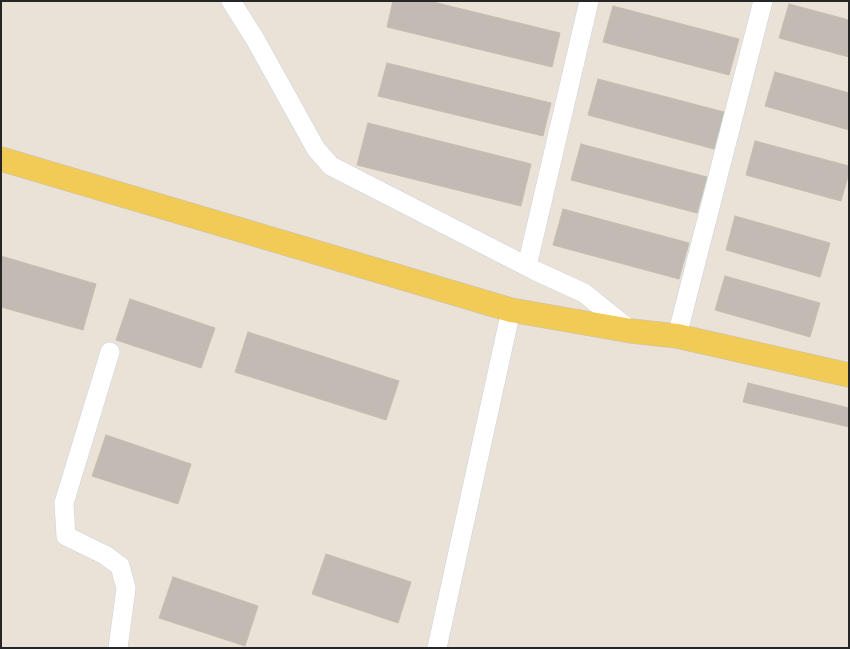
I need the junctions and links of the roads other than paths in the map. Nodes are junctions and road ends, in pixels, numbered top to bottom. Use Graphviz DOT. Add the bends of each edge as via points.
graph roads {
  1 [pos="230,1"];
  2 [pos="588,1"];
  3 [pos="763,1"];
  4 [pos="1,159"];
  5 [pos="527,266"];
  6 [pos="511,310"];
  7 [pos="631,331"];
  8 [pos="677,336"];
  9 [pos="110,352"];
  10 [pos="849,375"];
  11 [pos="118,648"];
  12 [pos="437,648"];
  1 -- 5 [label="street" via="255,39 316,149 331,166"];
  2 -- 5 [label="street"];
  3 -- 8 [label="street"];
  4 -- 6 [label="main road"];
  5 -- 7 [label="street" via="584,293"];
  6 -- 7 [label="main road"];
  6 -- 12 [label="street"];
  7 -- 8 [label="main road"];
  8 -- 10 [label="main road"];
  9 -- 11 [label="street" via="64,503 66,536 106,555 120,566 126,588"];
}
